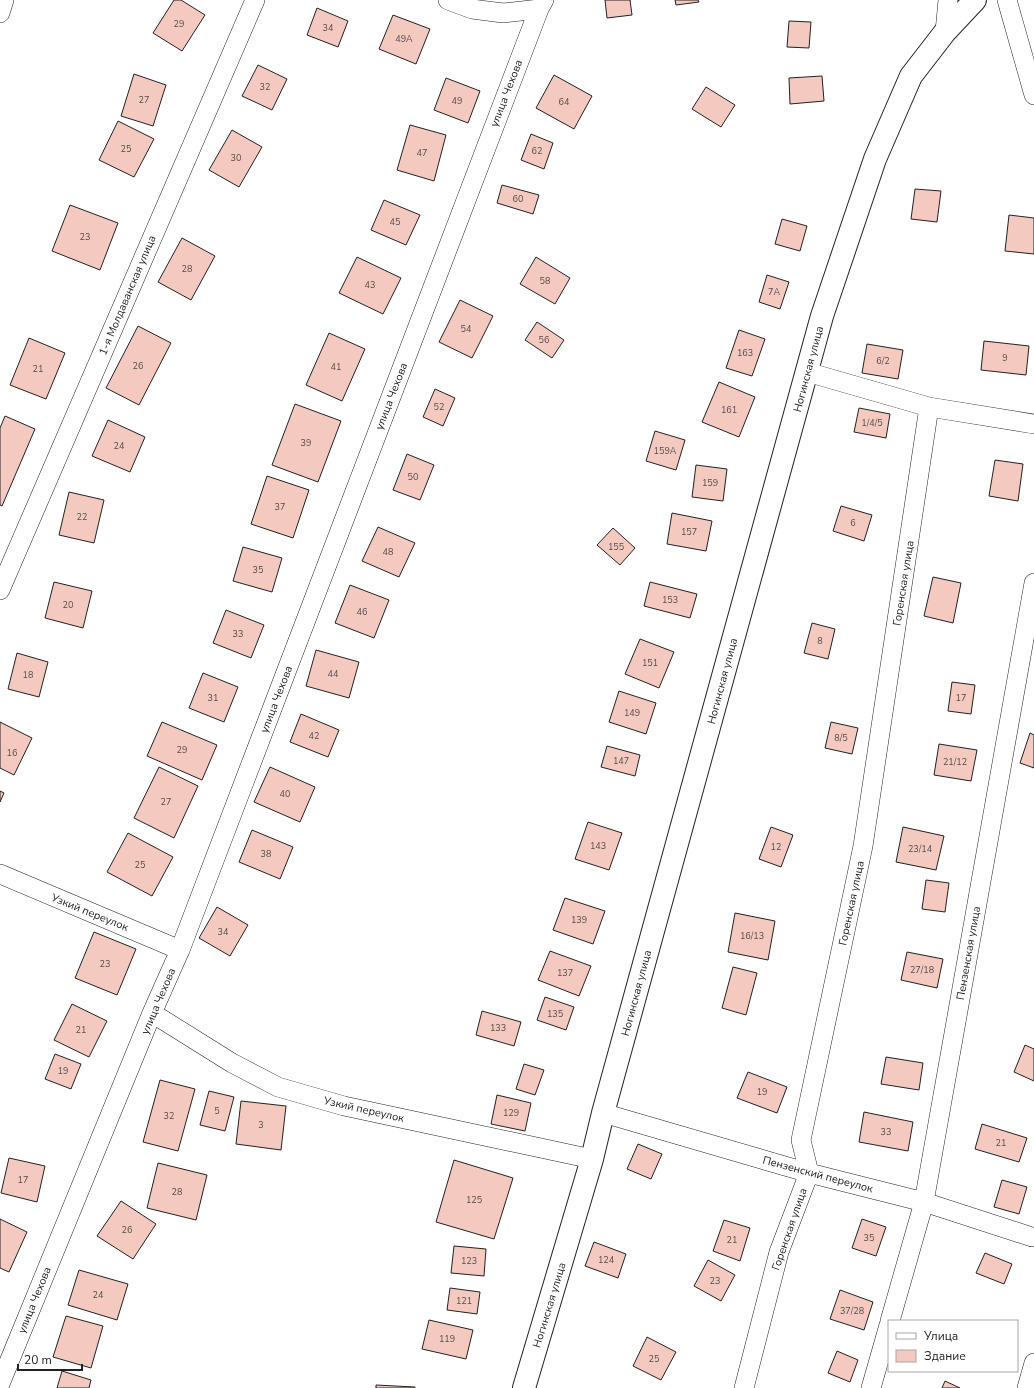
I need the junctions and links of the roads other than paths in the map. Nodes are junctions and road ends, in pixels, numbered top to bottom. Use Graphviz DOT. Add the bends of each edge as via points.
graph roads {
  1 [pos="4,0"];
  2 [pos="255,0"];
  3 [pos="448,0"];
  4 [pos="948,0"];
  5 [pos="976,0"];
  6 [pos="1007,0"];
  7 [pos="541,4"];
  8 [pos="0,13"];
  9 [pos="945,32"];
  10 [pos="1034,96"];
  11 [pos="807,372"];
  12 [pos="929,407"];
  13 [pos="1034,424"];
  14 [pos="1034,583"];
  15 [pos="0,590"];
  16 [pos="0,874"];
  17 [pos="180,950"];
  18 [pos="152,1013"];
  19 [pos="603,1113"];
  20 [pos="592,1159"];
  21 [pos="809,1173"];
  22 [pos="924,1202"];
  23 [pos="1033,1236"];
  24 [pos="890,1320"];
  25 [pos="888,1328"];
  26 [pos="1034,1363"];
  27 [pos="0,1384"];
  28 [pos="524,1388"];
  29 [pos="744,1388"];
  30 [pos="871,1388"];
  31 [pos="1027,1388"];
  1 -- 8 [label="street"];
  2 -- 15 [label="street, 1-я Молдаванская улица"];
  3 -- 7 [label="street" via="472,10 503,13"];
  4 -- 9 [label="street"];
  5 -- 9 [label="main road, Ногинская улица"];
  6 -- 10 [label="street"];
  7 -- 17 [label="street, улица Чехова"];
  9 -- 11 [label="main road, Ногинская улица" via="911,76 875,159 822,316"];
  11 -- 12 [label="street"];
  11 -- 19 [label="main road, Ногинская улица"];
  12 -- 13 [label="street"];
  12 -- 21 [label="street, Горенская улица" via="863,846 801,1140"];
  14 -- 22 [label="street, Пензенская улица"];
  16 -- 17 [label="street, Узкий переулок"];
  17 -- 18 [label="street, улица Чехова"];
  18 -- 20 [label="street, Узкий переулок" via="232,1063 278,1087 344,1106"];
  18 -- 27 [label="street, улица Чехова"];
  19 -- 20 [label="main road, Ногинская улица"];
  19 -- 21 [label="street, Пензенский переулок"];
  20 -- 28 [label="main road, Ногинская улица"];
  21 -- 22 [label="street, Пензенский переулок"];
  21 -- 29 [label="street, Горенская улица" via="779,1252"];
  22 -- 23 [label="street, Пензенский переулок"];
  22 -- 24 [label="street, Пензенская улица"];
  25 -- 30 [label="street"];
  26 -- 31 [label="street"];
}
